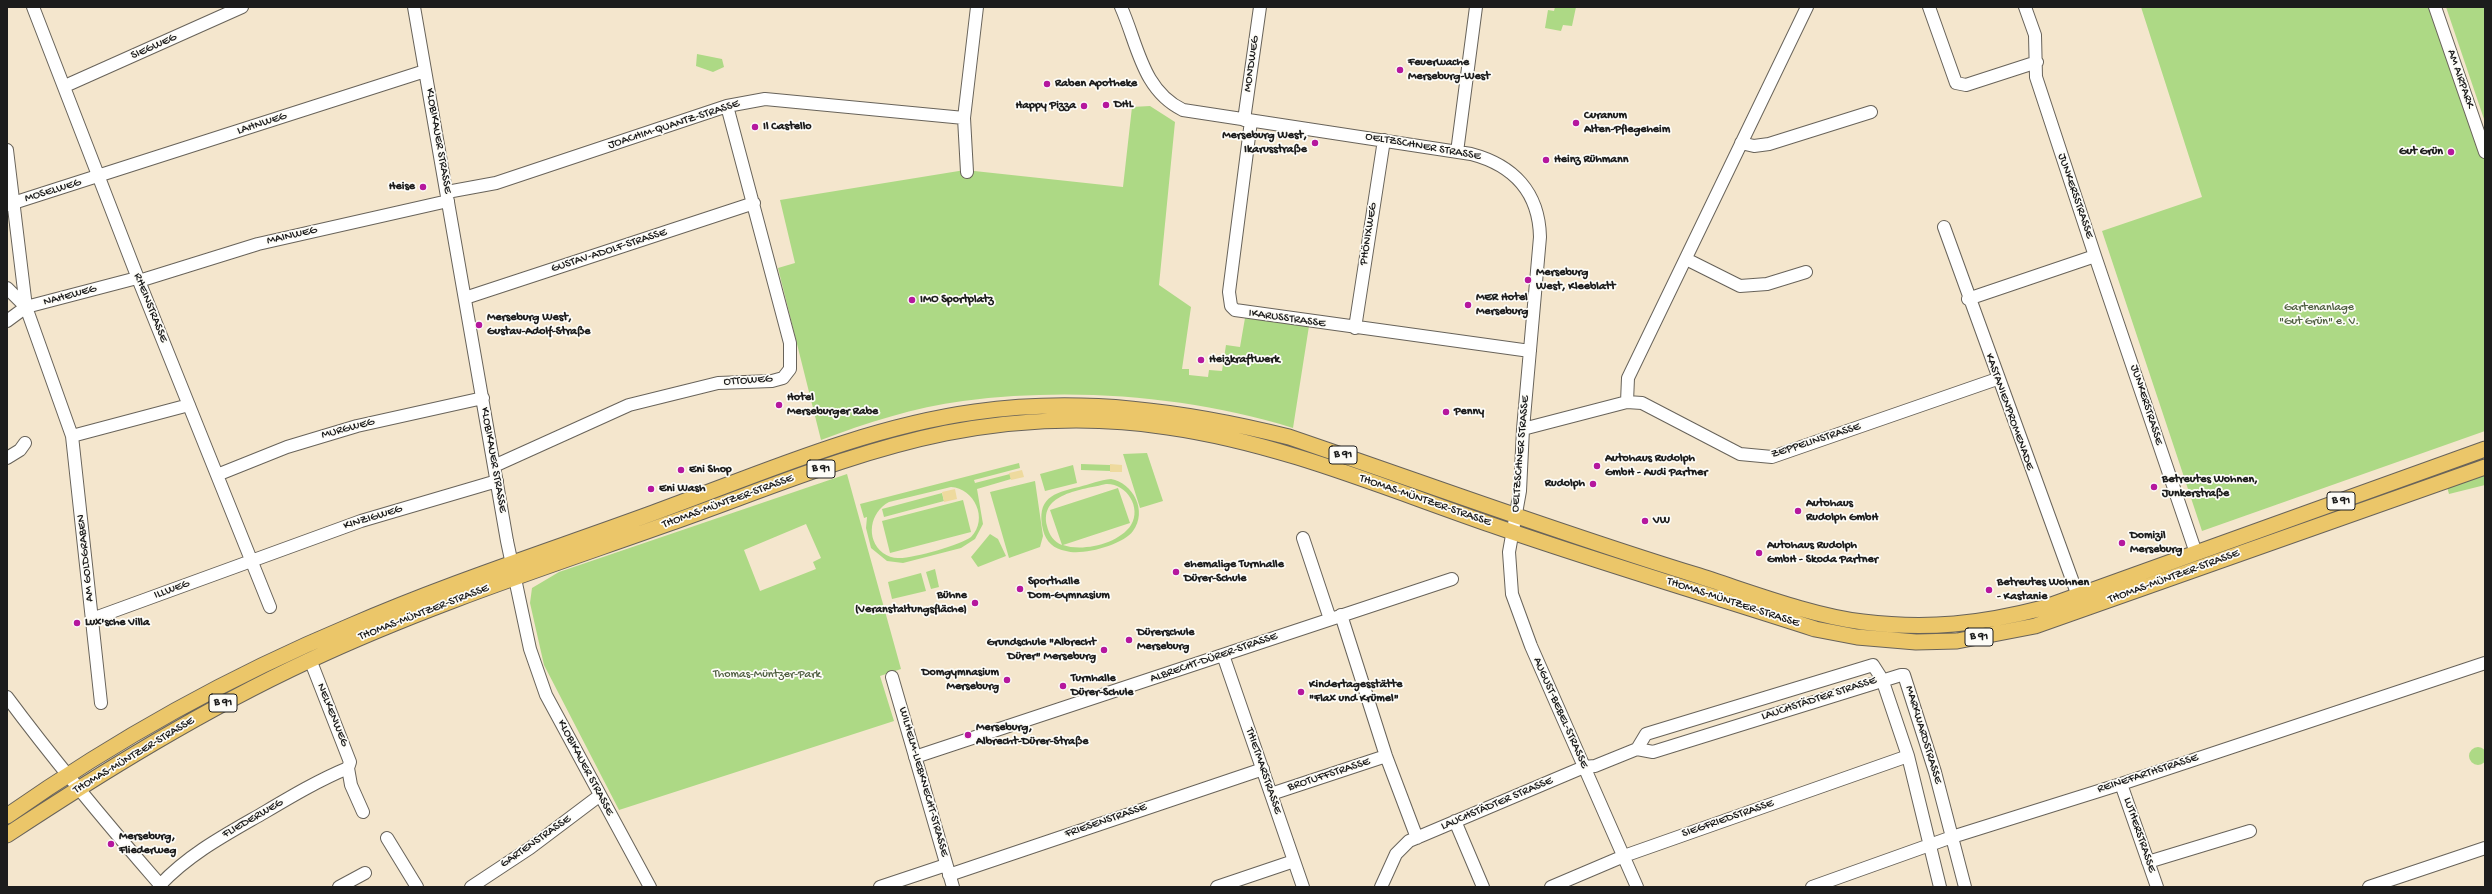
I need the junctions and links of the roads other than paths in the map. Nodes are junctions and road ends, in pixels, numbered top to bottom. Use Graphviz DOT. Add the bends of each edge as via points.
graph roads {
  1 [pos="33,7"];
  2 [pos="242,7"];
  3 [pos="414,7"];
  4 [pos="977,7"];
  5 [pos="1121,7"];
  6 [pos="1260,7"];
  7 [pos="1476,7"];
  8 [pos="1807,7"];
  9 [pos="1929,7"];
  10 [pos="2025,7"];
  11 [pos="2435,7"];
  12 [pos="2037,62"];
  13 [pos="425,71"];
  14 [pos="65,86"];
  15 [pos="727,106"];
  16 [pos="1871,112"];
  17 [pos="964,118"];
  18 [pos="1248,121"];
  19 [pos="1384,140"];
  20 [pos="1742,143"];
  21 [pos="7,150"];
  22 [pos="1457,152"];
  23 [pos="2485,152"];
  24 [pos="967,172"];
  25 [pos="99,177"];
  26 [pos="447,196"];
  27 [pos="10,204"];
  28 [pos="754,204"];
  29 [pos="1944,227"];
  30 [pos="2095,256"];
  31 [pos="1686,259"];
  32 [pos="1806,272"];
  33 [pos="138,279"];
  34 [pos="7,288"];
  35 [pos="465,298"];
  36 [pos="1968,298"];
  37 [pos="26,307"];
  38 [pos="7,321"];
  39 [pos="1355,328"];
  40 [pos="1530,351"];
  41 [pos="1997,379"];
  42 [pos="483,398"];
  43 [pos="1627,402"];
  44 [pos="189,405"];
  45 [pos="1522,429"];
  46 [pos="72,436"];
  47 [pos="25,443"];
  48 [pos="2485,449"];
  49 [pos="7,458"];
  50 [pos="494,466"];
  51 [pos="2485,466"];
  52 [pos="217,475"];
  53 [pos="497,481"];
  54 [pos="1516,515"];
  55 [pos="1512,532"];
  56 [pos="1303,538"];
  57 [pos="2196,553"];
  58 [pos="250,559"];
  59 [pos="512,562"];
  60 [pos="516,578"];
  61 [pos="1452,579"];
  62 [pos="2078,596"];
  63 [pos="270,607"];
  64 [pos="1336,617"];
  65 [pos="92,619"];
  66 [pos="1223,655"];
  67 [pos="2485,663"];
  68 [pos="312,667"];
  69 [pos="892,677"];
  70 [pos="1882,679"];
  71 [pos="7,697"];
  72 [pos="101,703"];
  73 [pos="1637,748"];
  74 [pos="1386,756"];
  75 [pos="1908,756"];
  76 [pos="914,758"];
  77 [pos="349,765"];
  78 [pos="1584,767"];
  79 [pos="1263,769"];
  80 [pos="67,776"];
  81 [pos="2121,784"];
  82 [pos="79,788"];
  83 [pos="1272,794"];
  84 [pos="599,796"];
  85 [pos="363,812"];
  86 [pos="7,816"];
  87 [pos="1455,821"];
  88 [pos="2250,831"];
  89 [pos="7,835"];
  90 [pos="1952,837"];
  91 [pos="387,838"];
  92 [pos="1417,838"];
  93 [pos="1930,846"];
  94 [pos="2485,848"];
  95 [pos="1624,856"];
  96 [pos="1294,861"];
  97 [pos="2148,862"];
  98 [pos="948,870"];
  99 [pos="365,873"];
  100 [pos="161,886"];
  101 [pos="647,886"];
  102 [pos="339,887"];
  103 [pos="417,887"];
  104 [pos="471,887"];
  105 [pos="880,887"];
  106 [pos="953,887"];
  107 [pos="1217,887"];
  108 [pos="1303,887"];
  109 [pos="1381,887"];
  110 [pos="1482,887"];
  111 [pos="1550,887"];
  112 [pos="1637,887"];
  113 [pos="1812,887"];
  114 [pos="1940,887"];
  115 [pos="1965,887"];
  116 [pos="2157,887"];
  117 [pos="2369,887"];
  1 -- 14 [label="street, RHEINSTRASSE"];
  2 -- 14 [label="street, SIEGWEG"];
  3 -- 13 [label="street, KLOBIKAUER STRASSE"];
  4 -- 17 [label="street"];
  5 -- 18 [label="street, OELTZSCHNER STRASSE" via="1144,70 1159,93 1170,103 1190,112"];
  6 -- 18 [label="street, MONDWEG"];
  7 -- 22 [label="street"];
  8 -- 20 [label="street"];
  9 -- 12 [label="street" via="1956,83 1966,85"];
  10 -- 12 [label="street, JUNKERSSTRASSE" via="2035,35"];
  11 -- 23 [label="street, AM AIRPARK"];
  12 -- 30 [label="street, JUNKERSSTRASSE" via="2036,77"];
  13 -- 25 [label="street, LAHNWEG"];
  13 -- 26 [label="street, KLOBIKAUER STRASSE"];
  14 -- 25 [label="street, RHEINSTRASSE"];
  15 -- 17 [label="street, JOACHIM-QUANTZ-STRASSE" via="766,99"];
  15 -- 26 [label="street, JOACHIM-QUANTZ-STRASSE" via="496,183"];
  15 -- 28 [label="street, OTTOWEG"];
  16 -- 20 [label="street" via="1769,144 1754,146"];
  17 -- 24 [label="street"];
  18 -- 19 [label="street, OELTZSCHNER STRASSE"];
  18 -- 39 [label="street, IKARUSSTRASSE" via="1230,284 1230,306 1242,312"];
  19 -- 22 [label="street, OELTZSCHNER STRASSE"];
  19 -- 39 [label="street, PHÖNIXWEG"];
  20 -- 31 [label="street"];
  21 -- 27 [label="street, AM GOLDGRABEN"];
  22 -- 40 [label="street, OELTZSCHNER STRASSE" via="1484,157 1507,169 1528,192 1536,208 1540,237"];
  25 -- 27 [label="street, MOSELWEG"];
  25 -- 33 [label="street, RHEINSTRASSE"];
  26 -- 33 [label="street, MAINWEG" via="258,244"];
  26 -- 35 [label="street, KLOBIKAUER STRASSE"];
  27 -- 37 [label="street, AM GOLDGRABEN"];
  28 -- 35 [label="street, GUSTAV-ADOLF-STRASSE"];
  28 -- 50 [label="street, OTTOWEG" via="790,343 790,369 782,378 762,383 718,383 629,405"];
  29 -- 36 [label="street, KASTANIENPROMENADE"];
  30 -- 36 [label="street"];
  30 -- 57 [label="street, JUNKERSTRASSE"];
  31 -- 32 [label="street" via="1740,286 1767,284"];
  31 -- 43 [label="street" via="1628,378"];
  33 -- 37 [label="street, NAHEWEG"];
  33 -- 44 [label="street, RHEINSTRASSE"];
  34 -- 37 [label="street"];
  35 -- 42 [label="street, KLOBIKAUER STRASSE"];
  36 -- 41 [label="street, KASTANIENPROMENADE"];
  37 -- 38 [label="street, NAHEWEG"];
  37 -- 46 [label="street, AM GOLDGRABEN"];
  39 -- 40 [label="street, IKARUSSTRASSE"];
  40 -- 45 [label="street, OELTZSCHNER STRASSE"];
  41 -- 43 [label="street, ZEPPELINSTRASSE" via="1772,457 1740,454 1648,406"];
  41 -- 62 [label="street, KASTANIENPROMENADE"];
  42 -- 50 [label="street, KLOBIKAUER STRASSE"];
  42 -- 52 [label="street, MURGWEG" via="357,426 287,447"];
  43 -- 45 [label="street, ZEPPELINSTRASSE"];
  44 -- 46 [label="street"];
  44 -- 52 [label="street, RHEINSTRASSE"];
  45 -- 54 [label="street, OELTZSCHNER STRASSE" via="1522,472"];
  46 -- 65 [label="street, AM GOLDGRABEN"];
  47 -- 49 [label="street" via="20,450"];
  48 -- 57 [label="main road, THOMAS-MÜNTZER-STRASSE / B 91"];
  50 -- 53 [label="street, KLOBIKAUER STRASSE"];
  51 -- 55 [label="main road, THOMAS-MÜNTZER-STRASSE / B 91" via="2035,626 1956,641 1857,637 1815,628"];
  52 -- 58 [label="street, RHEINSTRASSE"];
  53 -- 58 [label="street, KINZIGWEG" via="361,521"];
  53 -- 59 [label="street, KLOBIKAUER STRASSE"];
  54 -- 55 [label="street, OELTZSCHNER STRASSE"];
  54 -- 59 [label="main road, THOMAS-MÜNTZER-STRASSE / B 91" via="1289,437 1229,422 1107,405 1022,407 976,412 911,424 814,455"];
  54 -- 62 [label="main road, THOMAS-MÜNTZER-STRASSE / B 91" via="1670,567 1814,611 1861,622 1907,626 1964,624 2013,615"];
  55 -- 60 [label="main road, THOMAS-MÜNTZER-STRASSE / B 91" via="1285,452 1168,427 1105,421 1023,423 943,434 818,470"];
  55 -- 78 [label="street, AUGUST-BEBEL-STRASSE" via="1508,565 1516,607 1530,646"];
  56 -- 64 [label="street"];
  57 -- 62 [label="main road, THOMAS-MÜNTZER-STRASSE / B 91"];
  58 -- 63 [label="street, RHEINSTRASSE"];
  58 -- 65 [label="street, ILLWEG"];
  59 -- 60 [label="street, KLOBIKAUER STRASSE"];
  59 -- 80 [label="main road, THOMAS-MÜNTZER-STRASSE / B 91" via="404,603 302,647 142,730"];
  60 -- 82 [label="main road, THOMAS-MÜNTZER-STRASSE / B 91" via="310,660 212,709"];
  60 -- 84 [label="street, KLOBIKAUER STRASSE" via="537,672"];
  61 -- 64 [label="street, ALBRECHT-DÜRER-STRASSE"];
  64 -- 66 [label="street, ALBRECHT-DÜRER-STRASSE"];
  64 -- 74 [label="street, BROTUFFSTRASSE"];
  65 -- 72 [label="street, AM GOLDGRABEN"];
  66 -- 76 [label="street, ALBRECHT-DÜRER-STRASSE"];
  66 -- 79 [label="street, THIETMARSTRASSE"];
  67 -- 81 [label="street, REINEFARTHSTRASSE"];
  68 -- 77 [label="street, NELKENWEG"];
  69 -- 76 [label="street, WILHELM-LIEBKNECHT-STRASSE"];
  70 -- 73 [label="street, LAUCHSTÄDTER STRASSE" via="1653,752"];
  70 -- 73 [label="street, LAUCHSTÄDTER STRASSE" via="1873,665 1646,734"];
  70 -- 75 [label="street, MARKWARDSTRASSE"];
  70 -- 90 [label="street, MARKWARDSTRASSE" via="1904,675 1935,772"];
  71 -- 80 [label="street"];
  73 -- 78 [label="street, LAUCHSTÄDTER STRASSE" via="1595,766"];
  74 -- 83 [label="street, BROTUFFSTRASSE"];
  74 -- 92 [label="street, BROTUFFSTRASSE"];
  75 -- 93 [label="street, MARKWARDSTRASSE"];
  75 -- 95 [label="street, SIEGFRIEDSTRASSE"];
  76 -- 98 [label="street, WILHELM-LIEBKNECHT-STRASSE"];
  77 -- 85 [label="street, NELKENWEG" via="351,785"];
  77 -- 100 [label="street, FLIEDERWEG" via="197,851 178,866"];
  78 -- 87 [label="street, LAUCHSTÄDTER STRASSE"];
  78 -- 95 [label="street, AUGUST-BEBEL-STRASSE"];
  79 -- 83 [label="street, THIETMARSTRASSE"];
  79 -- 98 [label="street, FRIESENSTRASSE"];
  80 -- 82 [label="street"];
  80 -- 86 [label="main road, THOMAS-MÜNTZER-STRASSE / B 91"];
  81 -- 90 [label="street, REINEFARTHSTRASSE"];
  81 -- 97 [label="street, LUTHERSTRASSE"];
  82 -- 89 [label="main road, THOMAS-MÜNTZER-STRASSE / B 91"];
  82 -- 100 [label="street"];
  83 -- 96 [label="street, THIETMARSTRASSE"];
  84 -- 101 [label="street, KLOBIKAUER STRASSE"];
  84 -- 104 [label="street, GARTENSTRASSE" via="530,848"];
  87 -- 92 [label="street, LAUCHSTÄDTER STRASSE"];
  87 -- 110 [label="street"];
  88 -- 97 [label="street"];
  90 -- 93 [label="street, REINEFARTHSTRASSE"];
  90 -- 115 [label="street, MARKWARDSTRASSE"];
  91 -- 103 [label="street"];
  92 -- 109 [label="street, LAUCHSTÄDTER STRASSE" via="1404,845 1396,854"];
  93 -- 113 [label="street, REINEFARTHSTRASSE"];
  93 -- 114 [label="street, MARKWARDSTRASSE"];
  94 -- 117 [label="street"];
  95 -- 111 [label="street, SIEGFRIEDSTRASSE"];
  95 -- 112 [label="street, AUGUST-BEBEL-STRASSE"];
  96 -- 107 [label="street"];
  96 -- 108 [label="street, THIETMARSTRASSE"];
  97 -- 116 [label="street, LUTHERSTRASSE"];
  98 -- 105 [label="street, FRIESENSTRASSE"];
  98 -- 106 [label="street, WILHELM-LIEBKNECHT-STRASSE"];
  99 -- 102 [label="street"];
}
